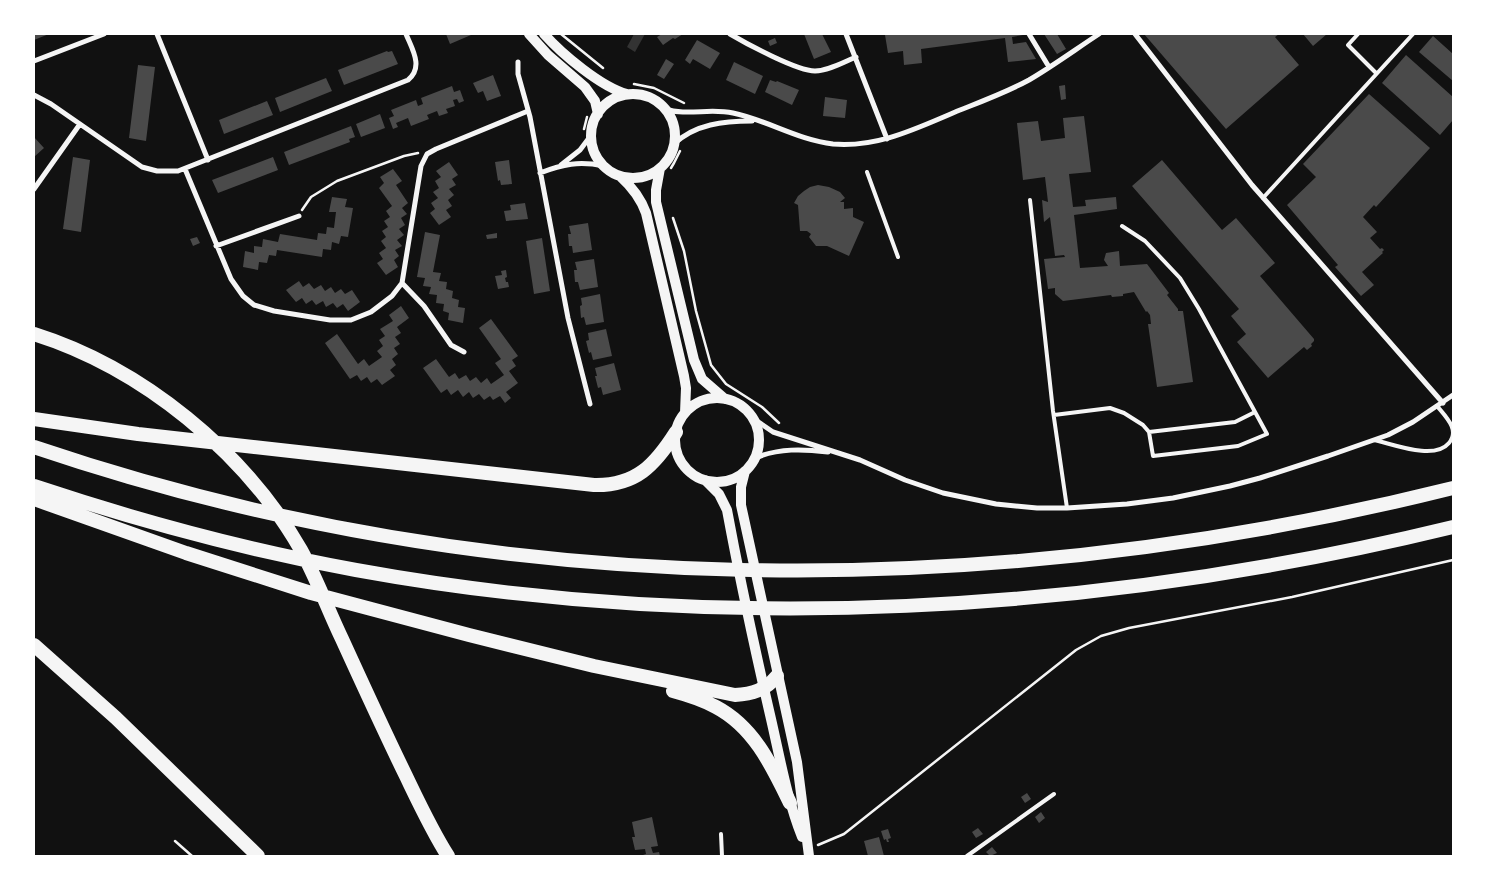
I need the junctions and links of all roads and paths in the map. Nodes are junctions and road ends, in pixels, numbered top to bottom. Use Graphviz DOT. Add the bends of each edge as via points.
graph roads {
  1 [pos="104,34"];
  2 [pos="157,34"];
  3 [pos="406,34"];
  4 [pos="529,34"];
  5 [pos="544,34"];
  6 [pos="562,34"];
  7 [pos="730,34"];
  8 [pos="846,34"];
  9 [pos="1029,34"];
  10 [pos="1098,34"];
  11 [pos="1135,34"];
  12 [pos="1358,34"];
  13 [pos="1413,34"];
  14 [pos="856,57"];
  15 [pos="34,62"];
  16 [pos="518,62"];
  17 [pos="1049,67"];
  18 [pos="607,71"];
  19 [pos="1376,73"];
  20 [pos="627,83"];
  21 [pos="34,95"];
  22 [pos="631,95"];
  23 [pos="690,106"];
  24 [pos="665,110"];
  25 [pos="528,111"];
  26 [pos="594,112"];
  27 [pos="758,121"];
  28 [pos="80,124"];
  29 [pos="588,134"];
  30 [pos="887,139"];
  31 [pos="678,146"];
  32 [pos="436,148"];
  33 [pos="208,160"];
  34 [pos="558,166"];
  35 [pos="604,166"];
  36 [pos="185,169"];
  37 [pos="662,171"];
  38 [pos="867,172"];
  39 [pos="540,173"];
  40 [pos="619,175"];
  41 [pos="34,190"];
  42 [pos="1263,198"];
  43 [pos="1030,200"];
  44 [pos="670,211"];
  45 [pos="299,216"];
  46 [pos="1122,226"];
  47 [pos="216,246"];
  48 [pos="898,257"];
  49 [pos="402,283"];
  50 [pos="34,334"];
  51 [pos="464,352"];
  52 [pos="1453,395"];
  53 [pos="725,399"];
  54 [pos="1443,402"];
  55 [pos="590,404"];
  56 [pos="1437,406"];
  57 [pos="1255,412"];
  58 [pos="685,413"];
  59 [pos="1054,415"];
  60 [pos="34,419"];
  61 [pos="754,419"];
  62 [pos="782,426"];
  63 [pos="676,432"];
  64 [pos="1150,432"];
  65 [pos="1374,440"];
  66 [pos="34,448"];
  67 [pos="838,453"];
  68 [pos="755,458"];
  69 [pos="745,471"];
  70 [pos="705,480"];
  71 [pos="34,486"];
  72 [pos="1453,488"];
  73 [pos="34,499"];
  74 [pos="1067,508"];
  75 [pos="1453,527"];
  76 [pos="1453,560"];
  77 [pos="34,645"];
  78 [pos="594,666"];
  79 [pos="778,676"];
  80 [pos="764,688"];
  81 [pos="1054,794"];
  82 [pos="790,803"];
  83 [pos="721,834"];
  84 [pos="176,841"];
  85 [pos="808,853"];
  86 [pos="192,856"];
  87 [pos="258,856"];
  88 [pos="448,856"];
  89 [pos="722,856"];
  90 [pos="966,856"];
  1 -- 15 [label="street"];
  2 -- 33 [label="street"];
  3 -- 33 [label="street" via="417,69 408,80"];
  4 -- 26 [label="main road" via="585,86 595,101"];
  5 -- 22 [label="main road" via="606,86"];
  6 -- 18 [label="path"];
  7 -- 14 [label="street" via="810,70 821,70"];
  8 -- 14 [label="street"];
  9 -- 17 [label="street"];
  10 -- 17 [label="street"];
  11 -- 42 [label="street"];
  12 -- 19 [label="lane" via="1348,45"];
  13 -- 19 [label="lane"];
  14 -- 30 [label="street"];
  16 -- 25 [label="street"];
  17 -- 30 [label="street" via="1006,91"];
  19 -- 42 [label="lane"];
  20 -- 23 [label="path" via="654,88"];
  21 -- 28 [label="street"];
  22 -- 24 [label="main road" via="650,98"];
  22 -- 26 [label="main road" via="612,100"];
  24 -- 27 [label="street" via="726,112"];
  24 -- 31 [label="main road"];
  25 -- 32 [label="street"];
  25 -- 39 [label="street"];
  26 -- 29 [label="main road" via="594,123"];
  26 -- 29 [label="path" via="584,127"];
  27 -- 30 [label="street" via="805,139 827,143 856,144"];
  27 -- 31 [label="street" via="708,125 691,131"];
  28 -- 36 [label="street" via="148,170"];
  28 -- 41 [label="street"];
  29 -- 34 [label="street" via="580,150"];
  29 -- 35 [label="main road"];
  31 -- 37 [label="main road"];
  31 -- 37 [label="path" via="674,163"];
  32 -- 45 [label="path" via="404,156 337,181 311,197"];
  32 -- 49 [label="street" via="427,154 421,166"];
  33 -- 36 [label="street"];
  34 -- 35 [label="street" via="584,162"];
  34 -- 39 [label="street"];
  35 -- 40 [label="main road"];
  36 -- 47 [label="street"];
  37 -- 40 [label="main road" via="642,177"];
  37 -- 53 [label="main road" via="656,202 694,360 702,379"];
  38 -- 48 [label="lane"];
  39 -- 55 [label="street" via="568,318"];
  40 -- 58 [label="main road" via="646,213 684,376"];
  42 -- 54 [label="street"];
  43 -- 59 [label="lane"];
  44 -- 62 [label="path" via="684,251 711,365 726,384 762,407"];
  45 -- 47 [label="street"];
  46 -- 57 [label="lane" via="1145,240 1180,278"];
  47 -- 49 [label="street" via="243,296 259,307 274,311 351,320 370,312 392,296"];
  49 -- 51 [label="street" via="424,306 452,345"];
  50 -- 88 [label="highway" via="108,367 192,423 235,461 280,517 302,552 404,773"];
  52 -- 54 [label="street"];
  53 -- 58 [label="main road" via="703,401"];
  53 -- 61 [label="main road" via="741,406"];
  54 -- 56 [label="street"];
  56 -- 65 [label="street" via="1408,425"];
  56 -- 65 [label="lane" via="1453,431 1451,440 1441,449 1432,452"];
  57 -- 64 [label="lane" via="1235,422"];
  57 -- 64 [label="lane" via="1267,434 1238,446 1154,456"];
  58 -- 63 [label="main road"];
  59 -- 64 [label="lane" via="1110,408 1124,413"];
  59 -- 74 [label="lane"];
  60 -- 63 [label="highway" via="138,434 594,485 619,483 642,473 658,458"];
  61 -- 67 [label="street" via="773,432"];
  61 -- 68 [label="main road" via="759,436"];
  63 -- 70 [label="main road" via="677,451 683,464"];
  65 -- 74 [label="street" via="1230,486 1142,503"];
  66 -- 72 [label="highway" via="200,497 355,532 511,555 687,570 869,570 1052,558 1260,529"];
  67 -- 68 [label="street" via="785,450"];
  67 -- 74 [label="street" via="954,496 1011,506"];
  68 -- 69 [label="main road"];
  69 -- 70 [label="main road" via="724,481"];
  69 -- 79 [label="main road" via="741,505"];
  70 -- 80 [label="main road" via="725,504"];
  71 -- 75 [label="highway" via="187,532 358,570 536,596 725,608 895,607 1074,594 1288,563"];
  73 -- 78 [label="highway" via="298,589"];
  76 -- 85 [label="path" via="1301,595 1129,628 1094,640 1036,681 844,834"];
  77 -- 87 [label="highway" via="116,718"];
  78 -- 80 [label="highway" via="729,694 756,692"];
  78 -- 82 [label="highway" via="685,694 725,712 746,730 766,755"];
  79 -- 80 [label="highway"];
  79 -- 85 [label="main road" via="797,762"];
  80 -- 82 [label="main road"];
  81 -- 90 [label="lane"];
  82 -- 85 [label="main road"];
  83 -- 89 [label="lane"];
  84 -- 86 [label="path"];
}
